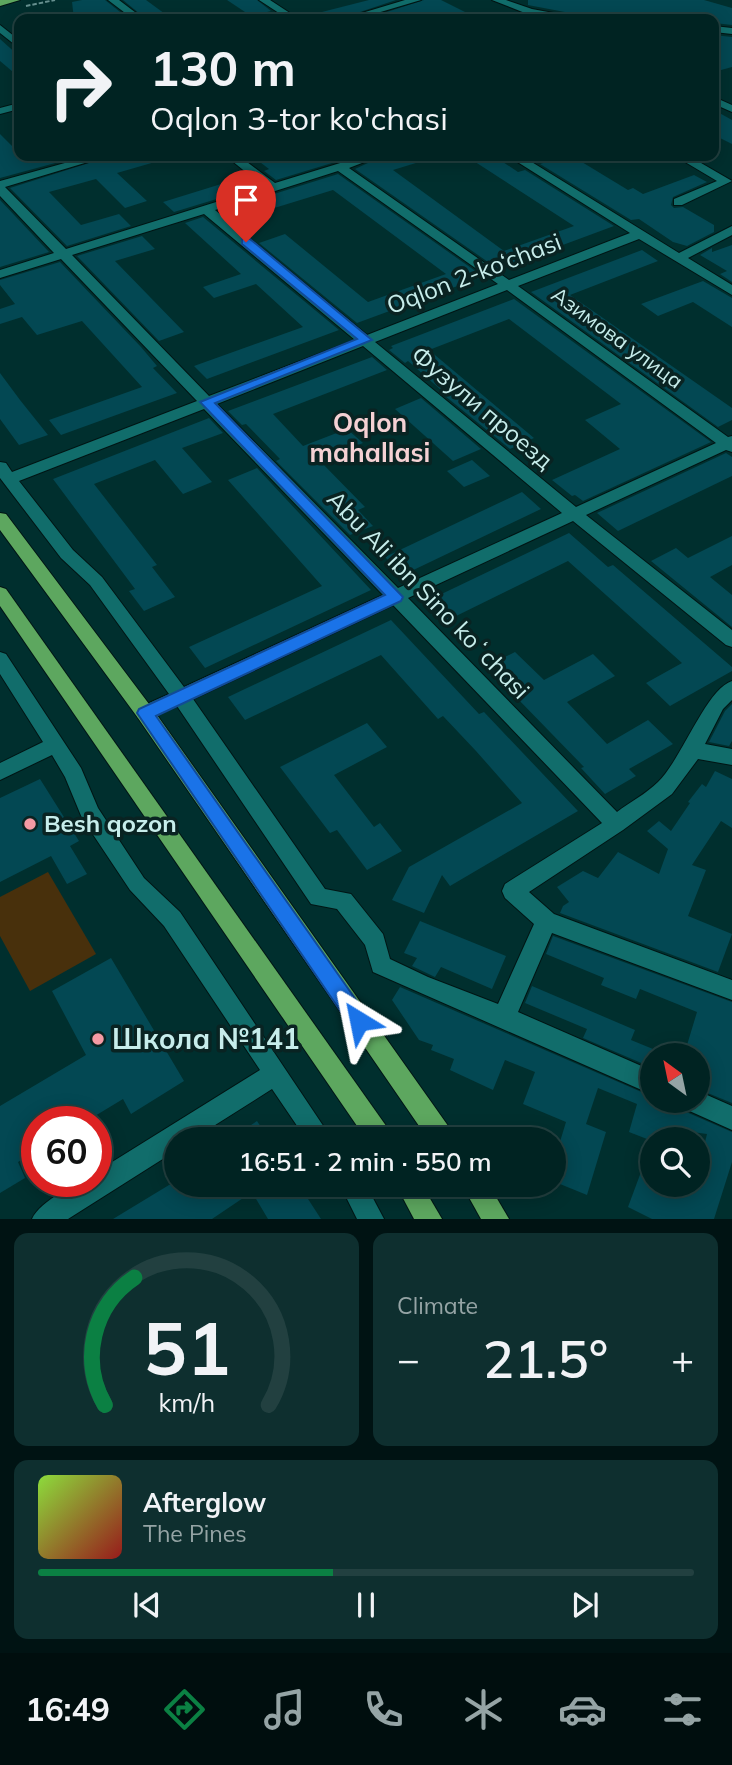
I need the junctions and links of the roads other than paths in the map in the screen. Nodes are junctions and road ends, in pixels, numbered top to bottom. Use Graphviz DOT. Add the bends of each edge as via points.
graph roads {
  1 [pos="15,0"];
  2 [pos="113,0"];
  3 [pos="264,0"];
  4 [pos="416,0"];
  5 [pos="497,0"];
  6 [pos="0,3"];
  7 [pos="132,14"];
  8 [pos="286,14"];
  9 [pos="365,14"];
  10 [pos="545,14"];
  11 [pos="0,28"];
  12 [pos="14,41"];
  13 [pos="86,161"];
  14 [pos="238,161"];
  15 [pos="359,161"];
  16 [pos="525,161"];
  17 [pos="690,161"];
  18 [pos="340,167"];
  19 [pos="0,187"];
  20 [pos="272,187"];
  21 [pos="677,202"];
  22 [pos="206,209"];
  23 [pos="732,229"];
  24 [pos="642,233"];
  25 [pos="61,254"];
  26 [pos="680,257"];
  27 [pos="0,274"];
  28 [pos="508,285"];
  29 [pos="732,290"];
  30 [pos="366,340"];
  31 [pos="207,402"];
  32 [pos="730,444"];
  33 [pos="5,473"];
  34 [pos="574,514"];
  35 [pos="0,519"];
  36 [pos="0,593"];
  37 [pos="396,597"];
  38 [pos="732,640"];
  39 [pos="0,659"];
  40 [pos="732,688"];
  41 [pos="181,697"];
  42 [pos="145,713"];
  43 [pos="55,745"];
  44 [pos="694,750"];
  45 [pos="732,757"];
  46 [pos="0,772"];
  47 [pos="616,824"];
  48 [pos="546,921"];
  49 [pos="732,989"];
  50 [pos="504,1017"];
  51 [pos="274,1074"];
  52 [pos="640,1077"];
  53 [pos="710,1108"];
  54 [pos="732,1118"];
  55 [pos="312,1127"];
  56 [pos="372,1127"];
  57 [pos="434,1127"];
  58 [pos="359,1197"];
  59 [pos="415,1197"];
  60 [pos="482,1197"];
  61 [pos="45,1219"];
  62 [pos="371,1219"];
  63 [pos="429,1219"];
  64 [pos="496,1219"];
  1 -- 6 [label="main road"];
  2 -- 7 [label="street"];
  3 -- 8 [label="street"];
  4 -- 9 [label="street"];
  5 -- 10 [label="street"];
  11 -- 12 [label="street"];
  13 -- 19 [label="street"];
  14 -- 20 [label="street"];
  15 -- 18 [label="street"];
  16 -- 24 [label="street"];
  17 -- 21 [label="street" via="726,181"];
  18 -- 20 [label="street"];
  18 -- 28 [label="street, Азимова улица"];
  19 -- 25 [label="street, Abu Ali ibn Sino koʻchasi"];
  20 -- 22 [label="street"];
  22 -- 25 [label="street"];
  22 -- 30 [label="street, Фузули проезд"];
  23 -- 26 [label="street"];
  24 -- 26 [label="street"];
  24 -- 28 [label="street, Oqlon 2-ko‘chasi"];
  25 -- 27 [label="street"];
  25 -- 31 [label="street, Abu Ali ibn Sino koʻchasi"];
  26 -- 29 [label="street"];
  28 -- 30 [label="street, Oqlon 2-ko‘chasi"];
  28 -- 32 [label="street, Азимова улица"];
  30 -- 31 [label="street, Oqlon 2-ko‘chasi"];
  30 -- 34 [label="street, Фузули проезд"];
  31 -- 33 [label="street, Oqlon 2-ko‘chasi"];
  31 -- 37 [label="street, Abu Ali ibn Sino koʻchasi"];
  32 -- 34 [label="street"];
  33 -- 41 [label="street" via="68,554 96,581"];
  34 -- 37 [label="street"];
  34 -- 38 [label="street, Фузули проезд"];
  35 -- 42 [label="main road"];
  36 -- 56 [label="main road"];
  37 -- 41 [label="street"];
  37 -- 47 [label="street, Abu Ali ibn Sino koʻchasi"];
  39 -- 43 [label="street"];
  40 -- 44 [label="street" via="716,704"];
  41 -- 42 [label="street"];
  41 -- 50 [label="street" via="319,897 342,901 375,941 380,965"];
  42 -- 57 [label="main road"];
  43 -- 46 [label="street"];
  43 -- 51 [label="street" via="74,774 89,812 137,884 172,919"];
  44 -- 45 [label="street"];
  44 -- 47 [label="street" via="665,788"];
  47 -- 48 [label="street" via="513,891"];
  48 -- 49 [label="street"];
  48 -- 50 [label="street"];
  50 -- 52 [label="street"];
  51 -- 55 [label="street"];
  51 -- 61 [label="street"];
  53 -- 54 [label="street"];
  58 -- 62 [label="street"];
  59 -- 63 [label="main road"];
  60 -- 64 [label="main road"];
}
